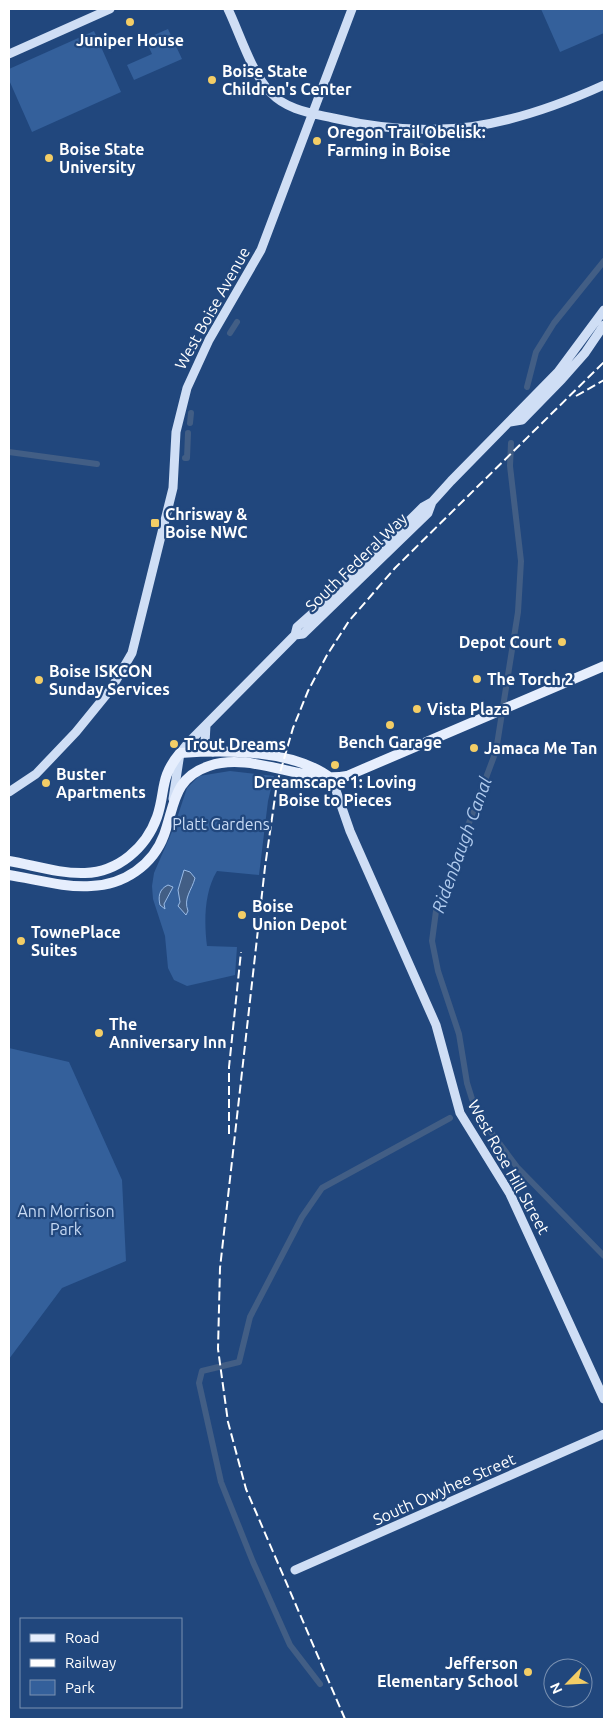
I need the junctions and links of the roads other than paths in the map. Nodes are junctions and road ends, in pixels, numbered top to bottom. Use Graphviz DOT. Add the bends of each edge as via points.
graph roads {
  1 [pos="110,9"];
  2 [pos="228,9"];
  3 [pos="352,9"];
  4 [pos="9,54"];
  5 [pos="604,85"];
  6 [pos="313,114"];
  7 [pos="604,310"];
  8 [pos="604,325"];
  9 [pos="510,422"];
  10 [pos="604,666"];
  11 [pos="206,725"];
  12 [pos="213,752"];
  13 [pos="180,754"];
  14 [pos="332,779"];
  15 [pos="9,792"];
  16 [pos="172,802"];
  17 [pos="9,861"];
  18 [pos="9,875"];
  19 [pos="604,1399"];
  20 [pos="604,1434"];
  21 [pos="295,1570"];
  1 -- 4 [label="street"];
  2 -- 6 [label="street" via="265,86 279,100"];
  3 -- 6 [label="street, West Boise Avenue"];
  5 -- 6 [label="street" via="520,118 480,126 439,130 380,127"];
  6 -- 15 [label="street, West Boise Avenue" via="261,250 209,340 186,388 176,432 173,488 132,653 111,689 76,732 36,774"];
  7 -- 9 [label="street, South Federal Way" via="558,372"];
  8 -- 9 [label="street, South Federal Way" via="562,379 522,420"];
  9 -- 11 [label="street, South Federal Way" via="432,502 297,627 294,635"];
  10 -- 14 [label="main road" via="385,762"];
  11 -- 12 [label="street" via="206,743"];
  11 -- 13 [label="street, South Federal Way"];
  12 -- 13 [label="main road"];
  12 -- 14 [label="main road" via="272,756 318,768"];
  13 -- 16 [label="street"];
  13 -- 17 [label="main road" via="164,777 154,823 144,842 126,859 85,873"];
  14 -- 16 [label="main road" via="250,764 210,765 185,779"];
  14 -- 19 [label="street, West Rose Hill Street" via="350,832 436,1025 460,1113 510,1194"];
  16 -- 18 [label="main road" via="164,835 152,857 133,874 113,883 91,886"];
  20 -- 21 [label="street, South Owyhee Street"];
}
